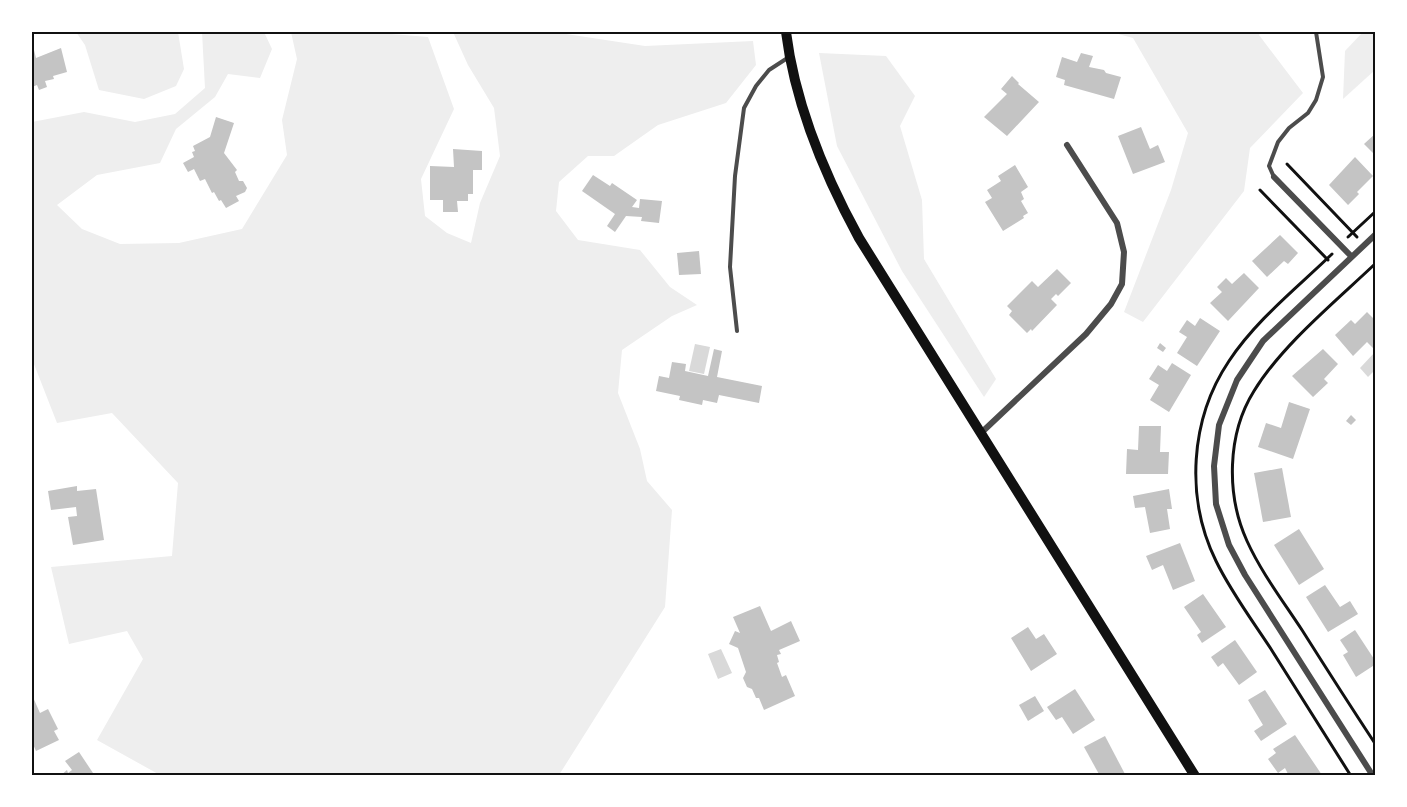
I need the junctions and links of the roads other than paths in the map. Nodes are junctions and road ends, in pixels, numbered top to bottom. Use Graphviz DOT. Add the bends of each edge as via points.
graph roads {
  1 [pos="786,32"];
  2 [pos="1316,32"];
  3 [pos="789,56"];
  4 [pos="1067,145"];
  5 [pos="1274,177"];
  6 [pos="1376,234"];
  7 [pos="1351,256"];
  8 [pos="737,331"];
  9 [pos="981,433"];
  10 [pos="1195,776"];
  11 [pos="1373,776"];
  1 -- 3 [label="main road"];
  2 -- 5 [label="lane" via="1323,77 1308,113 1289,128 1271,156 1269,166"];
  3 -- 8 [label="lane" via="769,70 744,108 735,176 730,267"];
  3 -- 9 [label="main road" via="807,122 844,210"];
  4 -- 9 [label="street" via="1117,223 1124,252 1122,284 1086,334"];
  5 -- 7 [label="street"];
  6 -- 7 [label="street"];
  7 -- 11 [label="street" via="1263,341 1237,380 1220,425 1214,466 1216,504 1229,545"];
  9 -- 10 [label="main road"];
}
